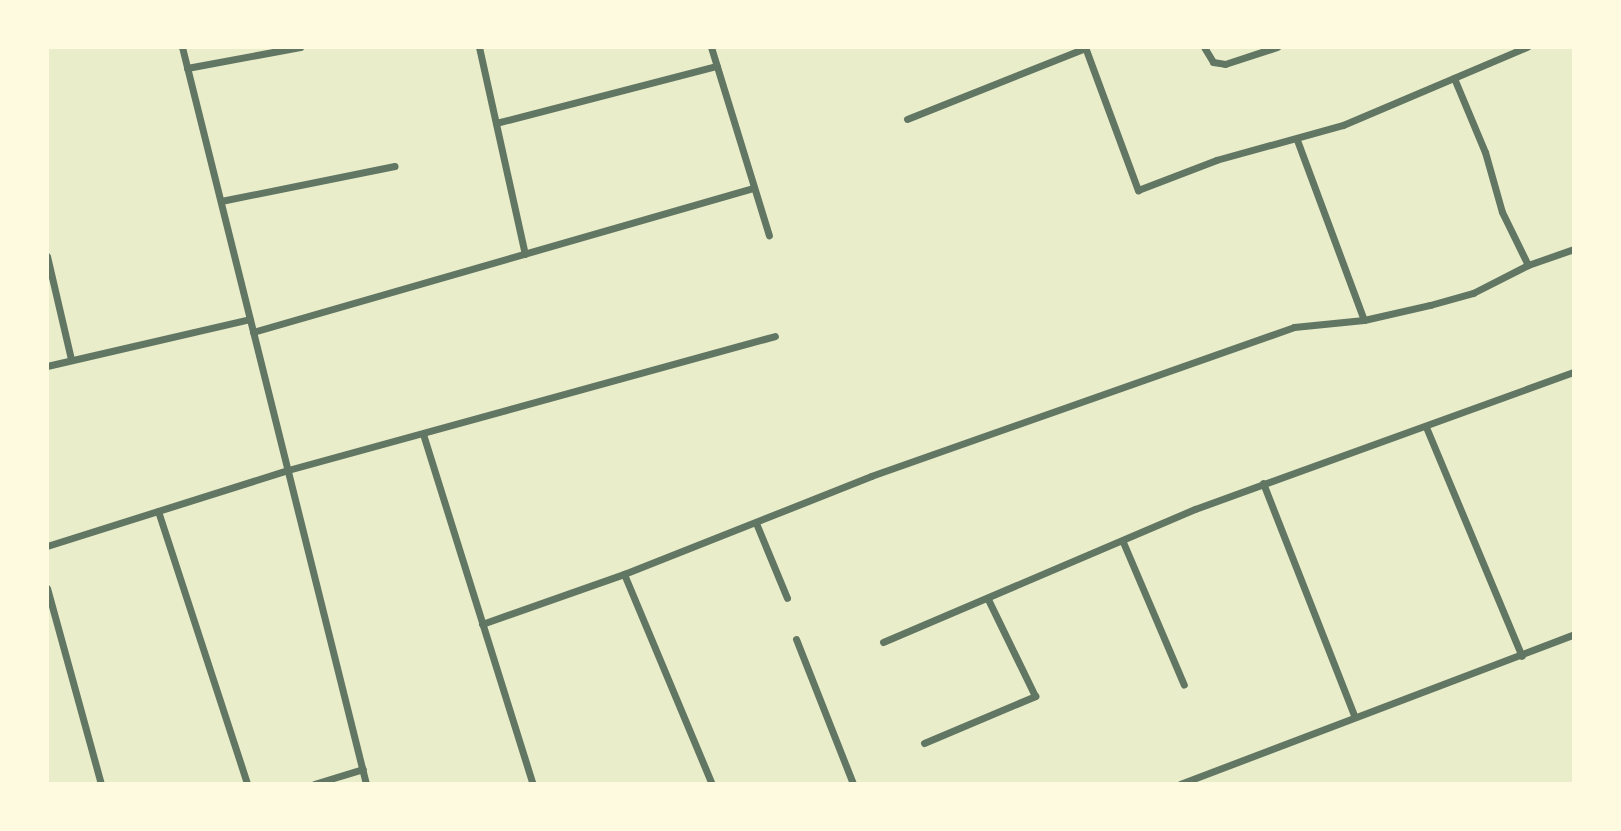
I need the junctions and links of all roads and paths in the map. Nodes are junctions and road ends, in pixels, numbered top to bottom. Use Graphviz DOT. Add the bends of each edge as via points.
graph roads {
  1 [pos="182,47"];
  2 [pos="300,47"];
  3 [pos="480,47"];
  4 [pos="710,47"];
  5 [pos="1204,47"];
  6 [pos="1277,47"];
  7 [pos="1527,47"];
  8 [pos="1085,48"];
  9 [pos="716,66"];
  10 [pos="187,68"];
  11 [pos="1454,78"];
  12 [pos="907,119"];
  13 [pos="496,123"];
  14 [pos="1297,140"];
  15 [pos="394,166"];
  16 [pos="753,188"];
  17 [pos="220,201"];
  18 [pos="769,235"];
  19 [pos="1574,249"];
  20 [pos="525,254"];
  21 [pos="47,256"];
  22 [pos="1528,264"];
  23 [pos="250,318"];
  24 [pos="1364,320"];
  25 [pos="253,332"];
  26 [pos="775,336"];
  27 [pos="71,359"];
  28 [pos="47,366"];
  29 [pos="1574,372"];
  30 [pos="1426,427"];
  31 [pos="422,434"];
  32 [pos="288,470"];
  33 [pos="1263,483"];
  34 [pos="158,511"];
  35 [pos="757,523"];
  36 [pos="1123,542"];
  37 [pos="47,546"];
  38 [pos="624,574"];
  39 [pos="47,588"];
  40 [pos="787,598"];
  41 [pos="988,599"];
  42 [pos="482,624"];
  43 [pos="1574,634"];
  44 [pos="796,639"];
  45 [pos="883,642"];
  46 [pos="1522,656"];
  47 [pos="1185,685"];
  48 [pos="1354,715"];
  49 [pos="924,743"];
  50 [pos="363,769"];
  51 [pos="101,784"];
  52 [pos="247,784"];
  53 [pos="314,784"];
  54 [pos="366,784"];
  55 [pos="533,784"];
  56 [pos="712,784"];
  57 [pos="853,784"];
  58 [pos="1180,784"];
  1 -- 10 [label="street"];
  2 -- 10 [label="street"];
  3 -- 13 [label="street"];
  4 -- 9 [label="street"];
  5 -- 6 [label="street" via="1213,62 1225,64"];
  7 -- 11 [label="street"];
  8 -- 12 [label="street"];
  8 -- 14 [label="street" via="1138,190 1216,160"];
  9 -- 13 [label="street"];
  9 -- 16 [label="street"];
  10 -- 17 [label="street"];
  11 -- 14 [label="street"];
  11 -- 22 [label="street" via="1485,152 1502,212"];
  13 -- 20 [label="street"];
  14 -- 24 [label="street"];
  15 -- 17 [label="street"];
  16 -- 18 [label="street"];
  16 -- 20 [label="street"];
  17 -- 23 [label="street"];
  19 -- 22 [label="street"];
  20 -- 25 [label="street"];
  21 -- 27 [label="street"];
  22 -- 24 [label="street" via="1473,293"];
  23 -- 25 [label="street"];
  23 -- 27 [label="street"];
  24 -- 35 [label="street" via="1294,327 871,476"];
  25 -- 32 [label="street"];
  26 -- 31 [label="street"];
  27 -- 28 [label="street"];
  29 -- 30 [label="street"];
  30 -- 33 [label="street"];
  30 -- 46 [label="street"];
  31 -- 32 [label="street"];
  31 -- 42 [label="street"];
  32 -- 34 [label="street"];
  32 -- 50 [label="street"];
  33 -- 36 [label="street"];
  33 -- 48 [label="street"];
  34 -- 37 [label="street"];
  34 -- 52 [label="street"];
  35 -- 38 [label="street"];
  35 -- 40 [label="street"];
  36 -- 41 [label="street"];
  36 -- 47 [label="street"];
  38 -- 42 [label="street"];
  38 -- 56 [label="street"];
  39 -- 51 [label="street"];
  41 -- 45 [label="street"];
  41 -- 49 [label="street" via="1035,696"];
  42 -- 55 [label="street"];
  43 -- 46 [label="street"];
  44 -- 57 [label="street"];
  46 -- 48 [label="street"];
  48 -- 58 [label="street"];
  50 -- 53 [label="street"];
  50 -- 54 [label="street"];
}
